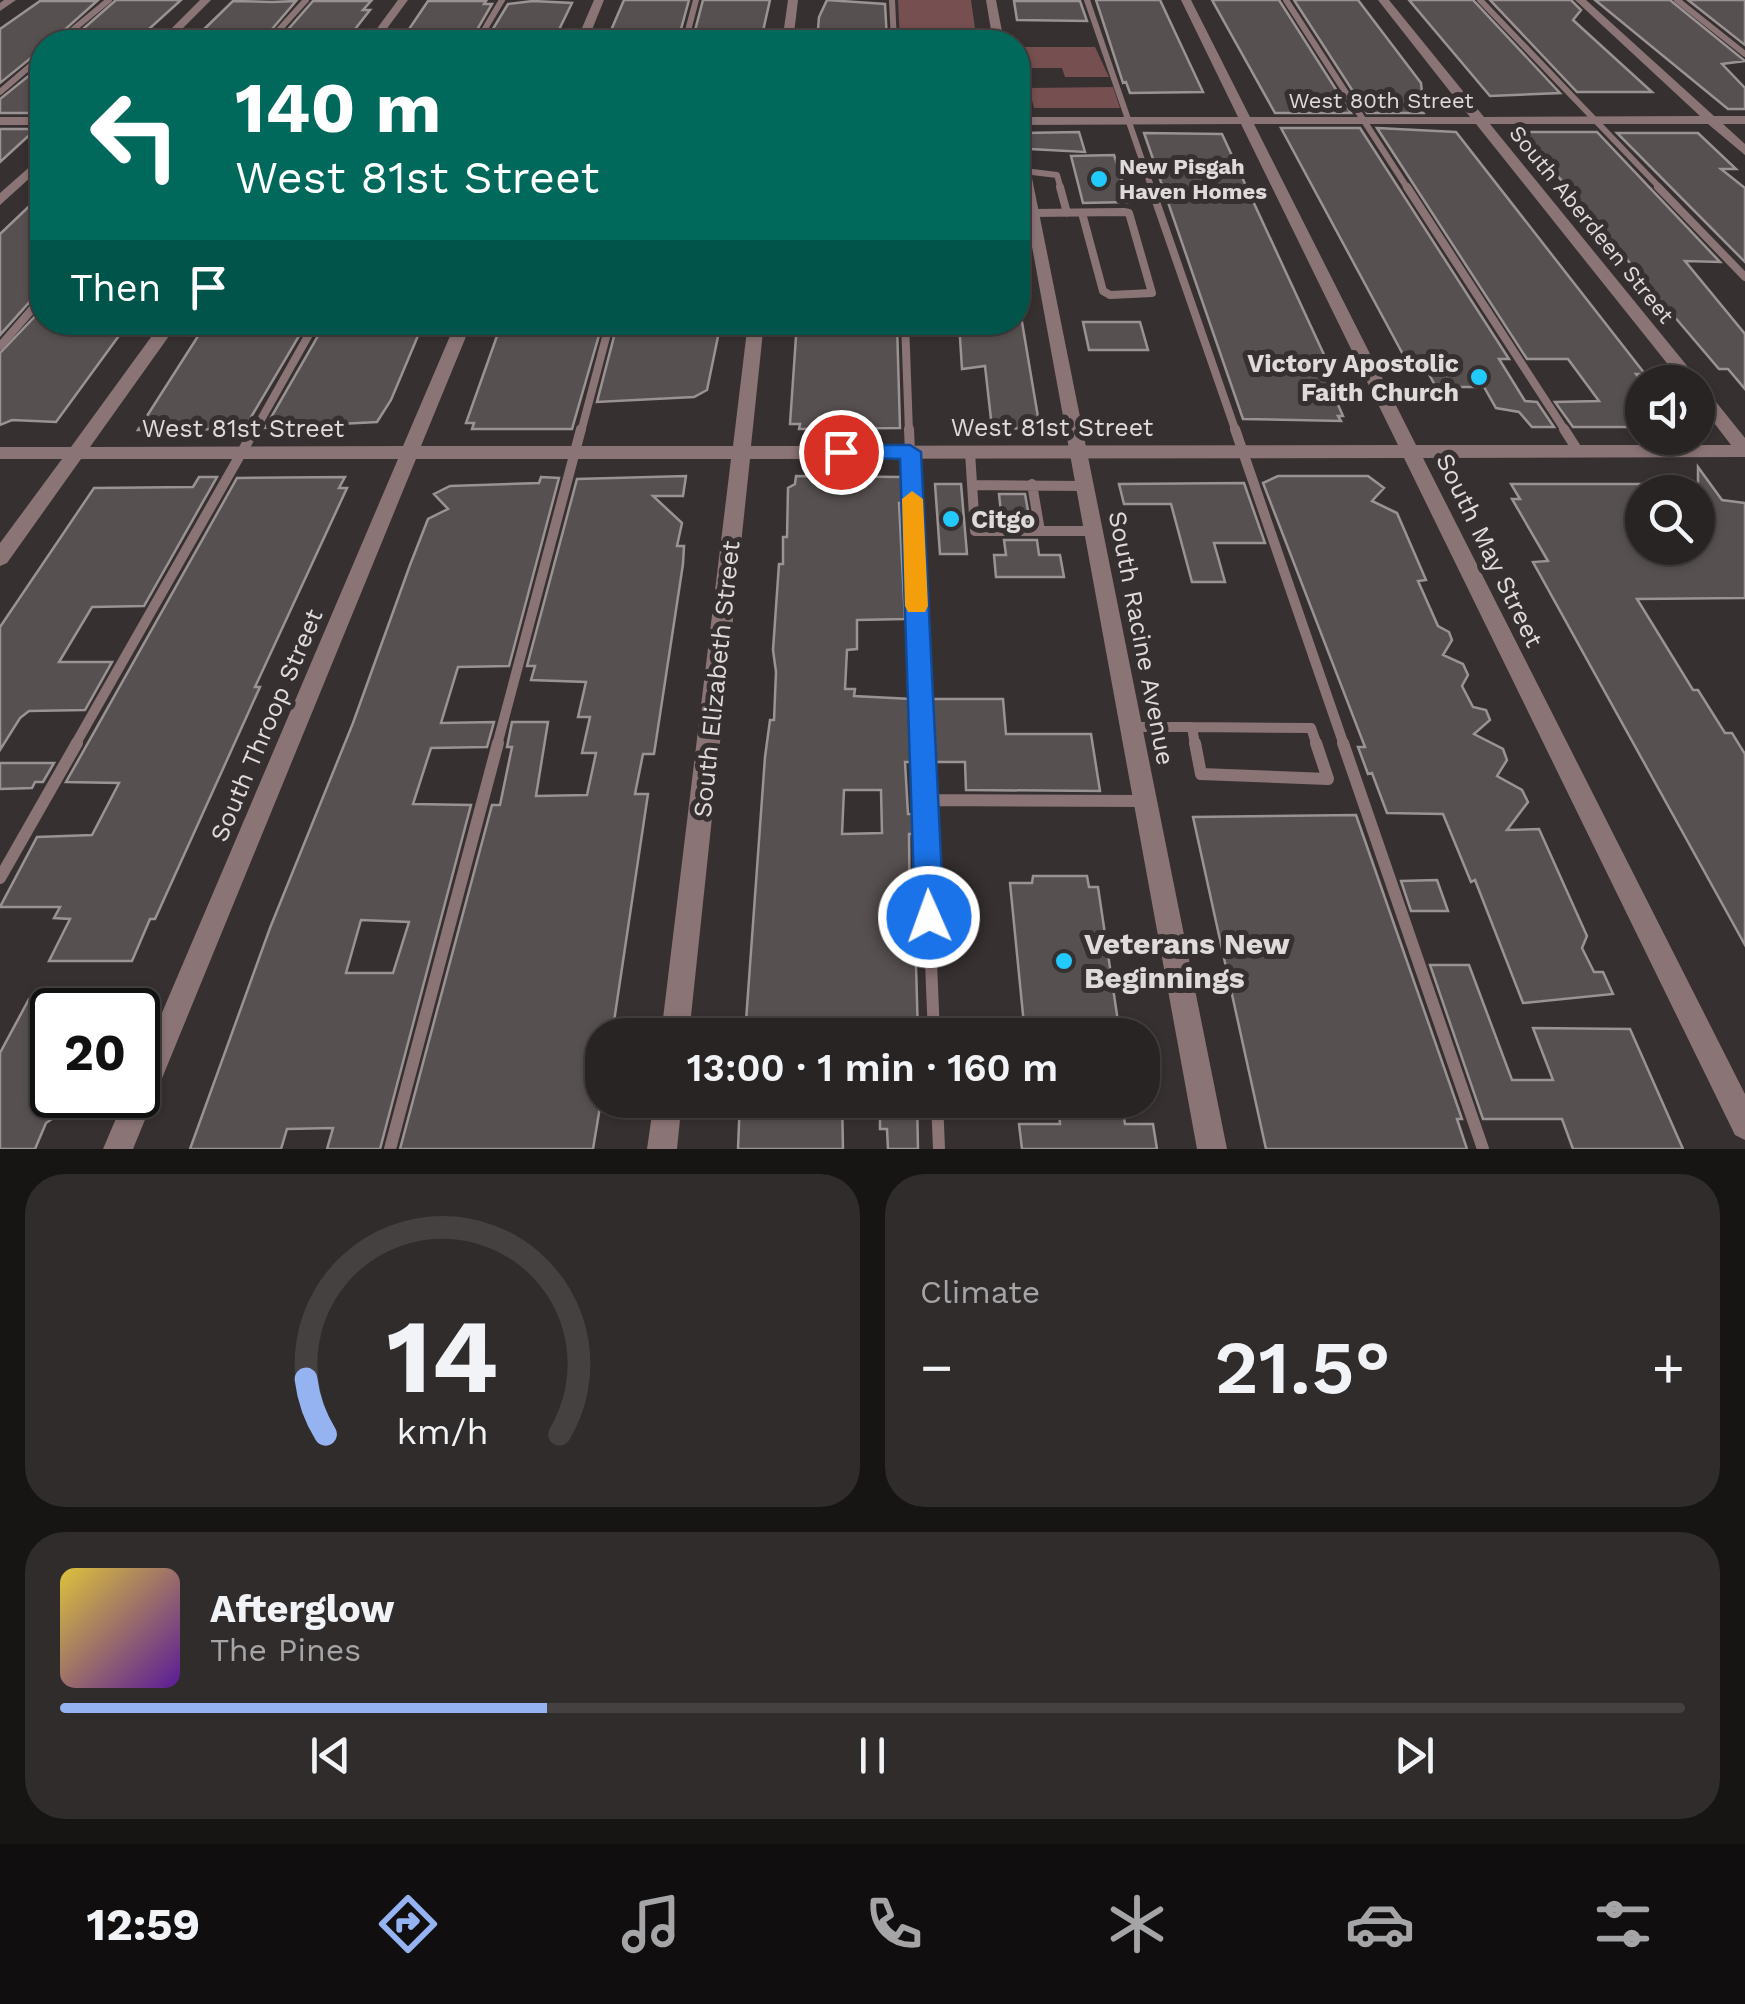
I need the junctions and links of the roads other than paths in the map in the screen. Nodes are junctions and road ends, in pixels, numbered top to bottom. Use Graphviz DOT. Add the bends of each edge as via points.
graph roads {
  1 [pos="10,0"];
  2 [pos="108,0"];
  3 [pos="206,0"];
  4 [pos="306,0"];
  5 [pos="403,0"];
  6 [pos="502,0"];
  7 [pos="599,0"];
  8 [pos="696,0"];
  9 [pos="793,0"];
  10 [pos="892,0"];
  11 [pos="991,0"];
  12 [pos="1088,0"];
  13 [pos="1186,0"];
  14 [pos="1286,0"];
  15 [pos="1384,0"];
  16 [pos="1480,0"];
  17 [pos="1580,0"];
  18 [pos="1678,0"];
  19 [pos="0,8"];
  20 [pos="72,30"];
  21 [pos="175,30"];
  22 [pos="279,30"];
  23 [pos="381,30"];
  24 [pos="484,30"];
  25 [pos="586,30"];
  26 [pos="688,30"];
  27 [pos="789,30"];
  28 [pos="893,30"];
  29 [pos="997,30"];
  30 [pos="1745,54"];
  31 [pos="30,66"];
  32 [pos="0,92"];
  33 [pos="1030,120"];
  34 [pos="1130,120"];
  35 [pos="1247,120"];
  36 [pos="1363,120"];
  37 [pos="1480,120"];
  38 [pos="1595,120"];
  39 [pos="1711,120"];
  40 [pos="1745,120"];
  41 [pos="0,122"];
  42 [pos="30,122"];
  43 [pos="1745,151"];
  44 [pos="30,172"];
  45 [pos="1030,172"];
  46 [pos="0,201"];
  47 [pos="1030,202"];
  48 [pos="1067,212"];
  49 [pos="1082,212"];
  50 [pos="1032,213"];
  51 [pos="1745,278"];
  52 [pos="30,312"];
  53 [pos="161,335"];
  54 [pos="309,335"];
  55 [pos="459,335"];
  56 [pos="607,335"];
  57 [pos="754,335"];
  58 [pos="906,335"];
  59 [pos="0,346"];
  60 [pos="1677,365"];
  61 [pos="1715,412"];
  62 [pos="1745,450"];
  63 [pos="1578,451"];
  64 [pos="741,452"];
  65 [pos="910,452"];
  66 [pos="970,452"];
  67 [pos="1079,452"];
  68 [pos="1244,452"];
  69 [pos="1414,452"];
  70 [pos="0,453"];
  71 [pos="76,453"];
  72 [pos="242,453"];
  73 [pos="410,453"];
  74 [pos="576,453"];
  75 [pos="972,484"];
  76 [pos="1032,484"];
  77 [pos="1085,486"];
  78 [pos="1040,531"];
  79 [pos="1094,531"];
  80 [pos="0,558"];
  81 [pos="1192,727"];
  82 [pos="1131,728"];
  83 [pos="924,800"];
  84 [pos="1146,801"];
  85 [pos="0,878"];
  86 [pos="677,1018"];
  87 [pos="933,1018"];
  88 [pos="666,1118"];
  89 [pos="938,1118"];
  90 [pos="1745,1125"];
  91 [pos="118,1149"];
  92 [pos="390,1149"];
  93 [pos="662,1149"];
  94 [pos="939,1149"];
  95 [pos="1212,1149"];
  96 [pos="1483,1149"];
  1 -- 19 [label="street"];
  2 -- 20 [label="lane"];
  3 -- 21 [label="street"];
  4 -- 22 [label="lane"];
  5 -- 23 [label="street"];
  6 -- 24 [label="lane"];
  7 -- 25 [label="street"];
  8 -- 26 [label="lane"];
  9 -- 27 [label="street"];
  10 -- 28 [label="lane"];
  11 -- 29 [label="street"];
  12 -- 34 [label="lane"];
  13 -- 35 [label="street, South May Street"];
  14 -- 36 [label="lane"];
  15 -- 37 [label="street, South Aberdeen Street"];
  16 -- 38 [label="lane"];
  17 -- 39 [label="street"];
  18 -- 30 [label="lane"];
  31 -- 32 [label="lane"];
  33 -- 34 [label="street, West 80th Street"];
  34 -- 35 [label="street, West 80th Street"];
  34 -- 68 [label="lane"];
  35 -- 36 [label="street, West 80th Street"];
  35 -- 69 [label="street, South May Street"];
  36 -- 37 [label="street, West 80th Street"];
  36 -- 63 [label="lane"];
  37 -- 38 [label="street, West 80th Street"];
  37 -- 60 [label="street, South Aberdeen Street"];
  38 -- 39 [label="street, West 80th Street"];
  38 -- 51 [label="lane"];
  39 -- 40 [label="street, West 80th Street"];
  39 -- 43 [label="street"];
  41 -- 42 [label="street"];
  44 -- 46 [label="street"];
  45 -- 48 [label="lane" via="1057,175"];
  47 -- 50 [label="street, South Racine Avenue"];
  48 -- 49 [label="lane"];
  48 -- 50 [label="lane"];
  49 -- 49 [label="lane" via="1130,214 1152,293 1102,292"];
  50 -- 67 [label="street, South Racine Avenue"];
  52 -- 59 [label="lane"];
  53 -- 71 [label="street"];
  54 -- 72 [label="lane"];
  55 -- 73 [label="street, South Throop Street"];
  56 -- 74 [label="lane"];
  57 -- 64 [label="street, South Elizabeth Street"];
  58 -- 65 [label="lane"];
  61 -- 62 [label="street"];
  62 -- 63 [label="street, West 81st Street"];
  63 -- 69 [label="street, West 81st Street"];
  64 -- 65 [label="street, West 81st Street"];
  64 -- 74 [label="street, West 81st Street"];
  64 -- 86 [label="street, South Elizabeth Street"];
  65 -- 66 [label="street, West 81st Street"];
  65 -- 83 [label="lane"];
  66 -- 67 [label="street, West 81st Street"];
  66 -- 75 [label="lane"];
  67 -- 68 [label="street, West 81st Street"];
  67 -- 77 [label="street, South Racine Avenue"];
  68 -- 69 [label="street, West 81st Street"];
  68 -- 96 [label="lane"];
  69 -- 90 [label="street, South May Street"];
  70 -- 71 [label="street, West 81st Street"];
  71 -- 72 [label="street, West 81st Street"];
  71 -- 80 [label="street"];
  72 -- 73 [label="street, West 81st Street"];
  72 -- 85 [label="lane"];
  73 -- 74 [label="street, West 81st Street"];
  73 -- 91 [label="street, South Throop Street"];
  74 -- 92 [label="lane"];
  75 -- 76 [label="lane"];
  75 -- 78 [label="lane" via="975,531"];
  76 -- 77 [label="lane"];
  76 -- 78 [label="lane"];
  77 -- 79 [label="street, South Racine Avenue"];
  78 -- 79 [label="lane"];
  79 -- 82 [label="street, South Racine Avenue"];
  81 -- 81 [label="lane" via="1311,728 1328,779 1201,774"];
  81 -- 82 [label="lane"];
  82 -- 84 [label="street, South Racine Avenue"];
  83 -- 84 [label="lane"];
  83 -- 87 [label="lane"];
  84 -- 95 [label="street, South Racine Avenue"];
  88 -- 93 [label="street"];
  89 -- 94 [label="lane"];
}
